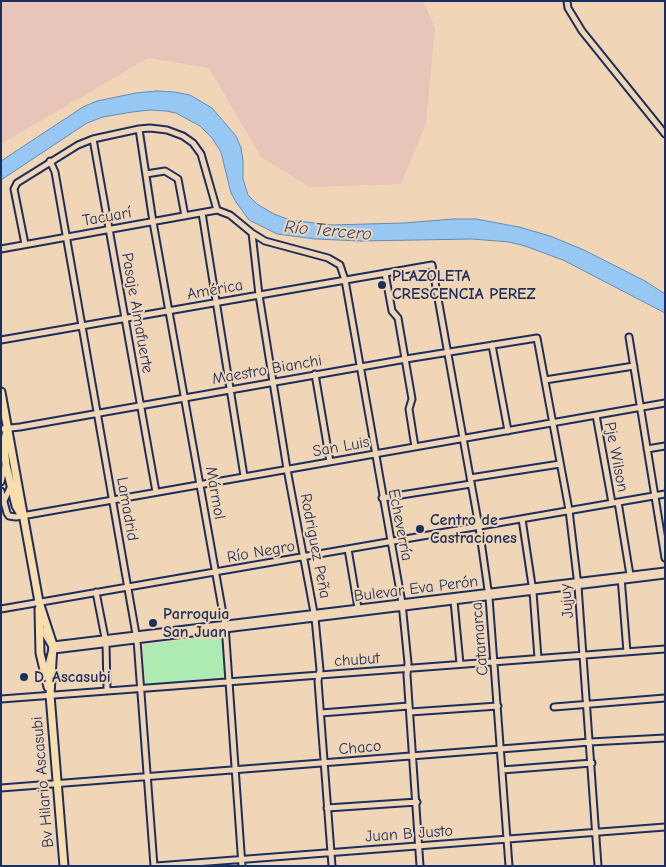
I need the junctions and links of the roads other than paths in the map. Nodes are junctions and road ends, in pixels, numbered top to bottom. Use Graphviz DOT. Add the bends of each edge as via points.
graph roads {
  1 [pos="567,1"];
  2 [pos="139,129"];
  3 [pos="665,134"];
  4 [pos="93,139"];
  5 [pos="50,161"];
  6 [pos="146,174"];
  7 [pos="217,210"];
  8 [pos="202,213"];
  9 [pos="185,216"];
  10 [pos="153,222"];
  11 [pos="110,230"];
  12 [pos="252,233"];
  13 [pos="66,238"];
  14 [pos="25,244"];
  15 [pos="1,249"];
  16 [pos="432,265"];
  17 [pos="385,273"];
  18 [pos="345,280"];
  19 [pos="259,295"];
  20 [pos="216,302"];
  21 [pos="168,311"];
  22 [pos="125,318"];
  23 [pos="81,326"];
  24 [pos="629,337"];
  25 [pos="537,338"];
  26 [pos="1,340"];
  27 [pos="492,345"];
  28 [pos="447,352"];
  29 [pos="406,359"];
  30 [pos="634,366"];
  31 [pos="360,367"];
  32 [pos="316,374"];
  33 [pos="545,380"];
  34 [pos="273,382"];
  35 [pos="230,389"];
  36 [pos="1,392"];
  37 [pos="184,397"];
  38 [pos="665,403"];
  39 [pos="141,405"];
  40 [pos="640,407"];
  41 [pos="97,412"];
  42 [pos="596,415"];
  43 [pos="553,423"];
  44 [pos="4,429"];
  45 [pos="508,431"];
  46 [pos="463,439"];
  47 [pos="2,442"];
  48 [pos="665,446"];
  49 [pos="414,447"];
  50 [pos="647,449"];
  51 [pos="375,454"];
  52 [pos="330,462"];
  53 [pos="560,464"];
  54 [pos="6,465"];
  55 [pos="287,469"];
  56 [pos="244,476"];
  57 [pos="470,481"];
  58 [pos="1,482"];
  59 [pos="201,484"];
  60 [pos="1,486"];
  61 [pos="10,488"];
  62 [pos="1,491"];
  63 [pos="156,492"];
  64 [pos="665,494"];
  65 [pos="655,496"];
  66 [pos="382,498"];
  67 [pos="112,499"];
  68 [pos="615,502"];
  69 [pos="2,504"];
  70 [pos="22,506"];
  71 [pos="569,510"];
  72 [pos="22,516"];
  73 [pos="522,519"];
  74 [pos="479,526"];
  75 [pos="391,542"];
  76 [pos="348,550"];
  77 [pos="304,557"];
  78 [pos="665,558"];
  79 [pos="665,571"];
  80 [pos="216,572"];
  81 [pos="630,575"];
  82 [pos="665,575"];
  83 [pos="621,579"];
  84 [pos="578,584"];
  85 [pos="129,586"];
  86 [pos="533,589"];
  87 [pos="96,592"];
  88 [pos="489,595"];
  89 [pos="454,601"];
  90 [pos="39,602"];
  91 [pos="402,605"];
  92 [pos="358,608"];
  93 [pos="1,609"];
  94 [pos="315,616"];
  95 [pos="39,622"];
  96 [pos="225,627"];
  97 [pos="137,638"];
  98 [pos="105,641"];
  99 [pos="53,648"];
  100 [pos="665,649"];
  101 [pos="627,652"];
  102 [pos="583,655"];
  103 [pos="538,658"];
  104 [pos="494,662"];
  105 [pos="460,664"];
  106 [pos="408,668"];
  107 [pos="320,675"];
  108 [pos="46,676"];
  109 [pos="228,682"];
  110 [pos="141,688"];
  111 [pos="107,690"];
  112 [pos="50,695"];
  113 [pos="665,698"];
  114 [pos="1,699"];
  115 [pos="588,704"];
  116 [pos="498,706"];
  117 [pos="554,707"];
  118 [pos="409,709"];
  119 [pos="321,713"];
  120 [pos="665,738"];
  121 [pos="590,742"];
  122 [pos="501,750"];
  123 [pos="412,756"];
  124 [pos="592,763"];
  125 [pos="324,764"];
  126 [pos="502,770"];
  127 [pos="235,771"];
  128 [pos="147,776"];
  129 [pos="57,784"];
  130 [pos="1,788"];
  131 [pos="417,802"];
  132 [pos="327,808"];
  133 [pos="665,827"];
  134 [pos="596,832"];
  135 [pos="507,839"];
  136 [pos="419,846"];
  137 [pos="331,851"];
  138 [pos="242,863"];
  139 [pos="64,866"];
  140 [pos="155,866"];
  141 [pos="332,866"];
  142 [pos="420,866"];
  143 [pos="509,866"];
  144 [pos="598,866"];
  1 -- 3 [label="street" via="582,31"];
  2 -- 4 [label="street"];
  2 -- 6 [label="street, Mármol"];
  2 -- 7 [label="street" via="167,130 193,144 201,154"];
  4 -- 5 [label="street"];
  4 -- 11 [label="street, Pasaje Almafuerte"];
  5 -- 13 [label="street, Lamadrid" via="55,172"];
  5 -- 14 [label="street" via="14,189"];
  6 -- 9 [label="street" via="165,171 178,179"];
  6 -- 10 [label="street, Mármol"];
  7 -- 8 [label="street, Tacuarí"];
  7 -- 12 [label="street" via="230,215"];
  8 -- 9 [label="street, Tacuarí"];
  8 -- 20 [label="street"];
  9 -- 10 [label="street, Tacuarí"];
  10 -- 11 [label="street, Tacuarí"];
  10 -- 21 [label="street, Mármol"];
  11 -- 13 [label="street, Tacuarí"];
  11 -- 22 [label="street, Pasaje Almafuerte"];
  12 -- 18 [label="street" via="266,241 337,262"];
  12 -- 19 [label="street, Rodriguez Peña"];
  13 -- 14 [label="street, Tacuarí"];
  13 -- 23 [label="street, Lamadrid"];
  14 -- 15 [label="street, Tacuarí"];
  16 -- 17 [label="street, América"];
  16 -- 28 [label="street, Catamarca"];
  17 -- 18 [label="street, América"];
  17 -- 29 [label="street"];
  18 -- 19 [label="street, América"];
  18 -- 31 [label="street, Echeverría"];
  19 -- 20 [label="street, América"];
  19 -- 34 [label="street, Rodriguez Peña"];
  20 -- 21 [label="street, América"];
  20 -- 35 [label="street"];
  21 -- 22 [label="street, América"];
  21 -- 37 [label="street, Mármol"];
  22 -- 23 [label="street, América"];
  22 -- 39 [label="street, Pasaje Almafuerte"];
  23 -- 26 [label="street, América"];
  23 -- 41 [label="street, Lamadrid"];
  24 -- 30 [label="street"];
  25 -- 27 [label="street, Maestro Bianchi"];
  25 -- 33 [label="street, Jujuy"];
  27 -- 28 [label="street, Maestro Bianchi"];
  27 -- 45 [label="street"];
  28 -- 29 [label="street, Maestro Bianchi"];
  28 -- 46 [label="street, Catamarca"];
  29 -- 31 [label="street, Maestro Bianchi"];
  29 -- 49 [label="street"];
  30 -- 33 [label="street"];
  30 -- 40 [label="street"];
  31 -- 32 [label="street, Maestro Bianchi"];
  31 -- 51 [label="street, Echeverría"];
  32 -- 34 [label="street, Maestro Bianchi"];
  32 -- 52 [label="street"];
  33 -- 43 [label="street, Jujuy"];
  34 -- 35 [label="street, Maestro Bianchi"];
  34 -- 55 [label="street, Rodriguez Peña"];
  35 -- 37 [label="street, Maestro Bianchi"];
  35 -- 56 [label="street"];
  36 -- 44 [label="main road"];
  37 -- 39 [label="street, Maestro Bianchi"];
  37 -- 59 [label="street, Mármol"];
  38 -- 40 [label="street, San Luis"];
  39 -- 41 [label="street, Maestro Bianchi"];
  39 -- 63 [label="street, Pasaje Almafuerte"];
  40 -- 42 [label="street, San Luis"];
  40 -- 50 [label="street"];
  41 -- 44 [label="street, Maestro Bianchi"];
  41 -- 67 [label="street, Lamadrid"];
  42 -- 43 [label="street, San Luis"];
  42 -- 68 [label="street, Pje Wilson"];
  43 -- 45 [label="street, San Luis"];
  43 -- 53 [label="street, Jujuy"];
  44 -- 47 [label="main road"];
  44 -- 70 [label="main road"];
  45 -- 46 [label="street, San Luis"];
  46 -- 49 [label="street, San Luis"];
  46 -- 57 [label="street, Catamarca"];
  47 -- 54 [label="main road"];
  48 -- 50 [label="street"];
  49 -- 51 [label="street, San Luis"];
  50 -- 65 [label="street"];
  51 -- 52 [label="street, San Luis"];
  51 -- 66 [label="street, Echeverría"];
  52 -- 55 [label="street, San Luis"];
  53 -- 57 [label="street"];
  53 -- 71 [label="street, Jujuy"];
  54 -- 58 [label="street"];
  54 -- 61 [label="main road"];
  55 -- 56 [label="street, San Luis"];
  55 -- 77 [label="street, Rodriguez Peña"];
  56 -- 59 [label="street, San Luis"];
  57 -- 66 [label="street"];
  57 -- 74 [label="street, Catamarca"];
  59 -- 63 [label="street, San Luis"];
  59 -- 80 [label="street, Mármol"];
  60 -- 61 [label="main road"];
  61 -- 69 [label="street"];
  61 -- 70 [label="main road" via="16,492"];
  61 -- 72 [label="main road"];
  62 -- 69 [label="street"];
  63 -- 67 [label="street, San Luis"];
  64 -- 65 [label="street, Río Negro"];
  65 -- 68 [label="street, Río Negro"];
  65 -- 78 [label="street"];
  66 -- 75 [label="street, Echeverría"];
  67 -- 72 [label="street, San Luis"];
  67 -- 85 [label="street, Lamadrid"];
  68 -- 71 [label="street, Río Negro"];
  68 -- 81 [label="street, Pje Wilson"];
  69 -- 72 [label="street" via="9,516"];
  70 -- 72 [label="main road"];
  71 -- 73 [label="street, Río Negro"];
  71 -- 84 [label="street, Jujuy"];
  72 -- 90 [label="main road"];
  73 -- 74 [label="street, Río Negro"];
  73 -- 86 [label="street"];
  74 -- 75 [label="street, Río Negro"];
  74 -- 88 [label="street, Catamarca"];
  75 -- 76 [label="street, Río Negro"];
  75 -- 91 [label="street, Echeverría"];
  76 -- 77 [label="street, Río Negro"];
  76 -- 92 [label="street"];
  77 -- 80 [label="street, Río Negro"];
  77 -- 94 [label="street, Rodriguez Peña"];
  79 -- 81 [label="street, Bulevar Eva Perón"];
  80 -- 85 [label="street, Río Negro"];
  80 -- 96 [label="street, Mármol"];
  81 -- 83 [label="street, Bulevar Eva Perón"];
  82 -- 83 [label="street, Bulevar Eva Perón"];
  83 -- 84 [label="street, Bulevar Eva Perón"];
  83 -- 101 [label="street"];
  84 -- 86 [label="street, Bulevar Eva Perón"];
  84 -- 102 [label="street, Jujuy"];
  85 -- 87 [label="street, Río Negro"];
  85 -- 97 [label="street, Lamadrid"];
  86 -- 88 [label="street, Bulevar Eva Perón"];
  86 -- 103 [label="street"];
  87 -- 90 [label="street, Río Negro"];
  87 -- 98 [label="street"];
  88 -- 89 [label="street, Bulevar Eva Perón"];
  88 -- 91 [label="street, Bulevar Eva Perón"];
  88 -- 104 [label="street, Catamarca"];
  89 -- 91 [label="street, Bulevar Eva Perón"];
  89 -- 105 [label="street"];
  90 -- 93 [label="street, Río Negro"];
  90 -- 95 [label="main road"];
  90 -- 99 [label="main road"];
  91 -- 92 [label="street, Bulevar Eva Perón"];
  91 -- 94 [label="street, Bulevar Eva Perón"];
  91 -- 106 [label="street, Echeverría"];
  92 -- 94 [label="street, Bulevar Eva Perón"];
  94 -- 96 [label="street, Bulevar Eva Perón"];
  94 -- 107 [label="street, Rodriguez Peña"];
  95 -- 99 [label="street"];
  95 -- 108 [label="main road" via="40,653"];
  96 -- 97 [label="street, Bulevar Eva Perón"];
  96 -- 109 [label="street, Mármol"];
  97 -- 98 [label="street, Bulevar Eva Perón"];
  97 -- 110 [label="street, Lamadrid"];
  98 -- 99 [label="street, Bulevar Eva Perón"];
  98 -- 111 [label="street"];
  99 -- 108 [label="street"];
  99 -- 112 [label="main road"];
  100 -- 101 [label="street, chubut"];
  101 -- 102 [label="street, chubut"];
  102 -- 103 [label="street, chubut"];
  102 -- 115 [label="street, Jujuy"];
  103 -- 104 [label="street, chubut"];
  104 -- 105 [label="street, chubut"];
  104 -- 116 [label="street, Catamarca"];
  105 -- 106 [label="street, chubut"];
  106 -- 107 [label="street, chubut"];
  106 -- 118 [label="street, Echeverría"];
  107 -- 109 [label="street, chubut"];
  107 -- 119 [label="street, Rodriguez Peña"];
  108 -- 112 [label="main road"];
  109 -- 110 [label="street, chubut"];
  109 -- 127 [label="street, Mármol"];
  110 -- 111 [label="street, chubut"];
  110 -- 128 [label="street, Lamadrid"];
  111 -- 112 [label="street, chubut"];
  112 -- 114 [label="street, chubut"];
  112 -- 129 [label="main road, Bv Hilario Ascasubi"];
  113 -- 115 [label="street"];
  115 -- 117 [label="street"];
  115 -- 121 [label="street, Jujuy"];
  116 -- 118 [label="street"];
  116 -- 122 [label="street, Catamarca"];
  118 -- 119 [label="street"];
  118 -- 123 [label="street, Echeverría"];
  119 -- 125 [label="street, Rodriguez Peña"];
  120 -- 121 [label="street, Chaco"];
  121 -- 122 [label="street, Chaco"];
  121 -- 124 [label="street, Jujuy"];
  122 -- 123 [label="street, Chaco"];
  122 -- 126 [label="street, Catamarca"];
  123 -- 125 [label="street, Chaco"];
  123 -- 131 [label="street, Echeverría"];
  124 -- 126 [label="street"];
  124 -- 134 [label="street, Jujuy"];
  125 -- 127 [label="street, Chaco"];
  125 -- 132 [label="street, Rodriguez Peña"];
  126 -- 135 [label="street, Catamarca"];
  127 -- 128 [label="street, Chaco"];
  127 -- 138 [label="street, Mármol"];
  128 -- 129 [label="street, Chaco"];
  128 -- 140 [label="street, Lamadrid"];
  129 -- 130 [label="street, Chaco"];
  129 -- 139 [label="main road, Bv Hilario Ascasubi"];
  131 -- 132 [label="street"];
  131 -- 136 [label="street, Echeverría"];
  132 -- 137 [label="street, Rodriguez Peña"];
  133 -- 134 [label="street, Juan B Justo"];
  134 -- 135 [label="street, Juan B Justo"];
  134 -- 144 [label="street, Jujuy"];
  135 -- 136 [label="street, Juan B Justo"];
  135 -- 143 [label="street, Catamarca"];
  136 -- 137 [label="street, Juan B Justo"];
  136 -- 142 [label="street, Echeverría"];
  137 -- 138 [label="street, Juan B Justo"];
  137 -- 141 [label="street, Rodriguez Peña"];
  138 -- 140 [label="street, Juan B Justo"];
}
